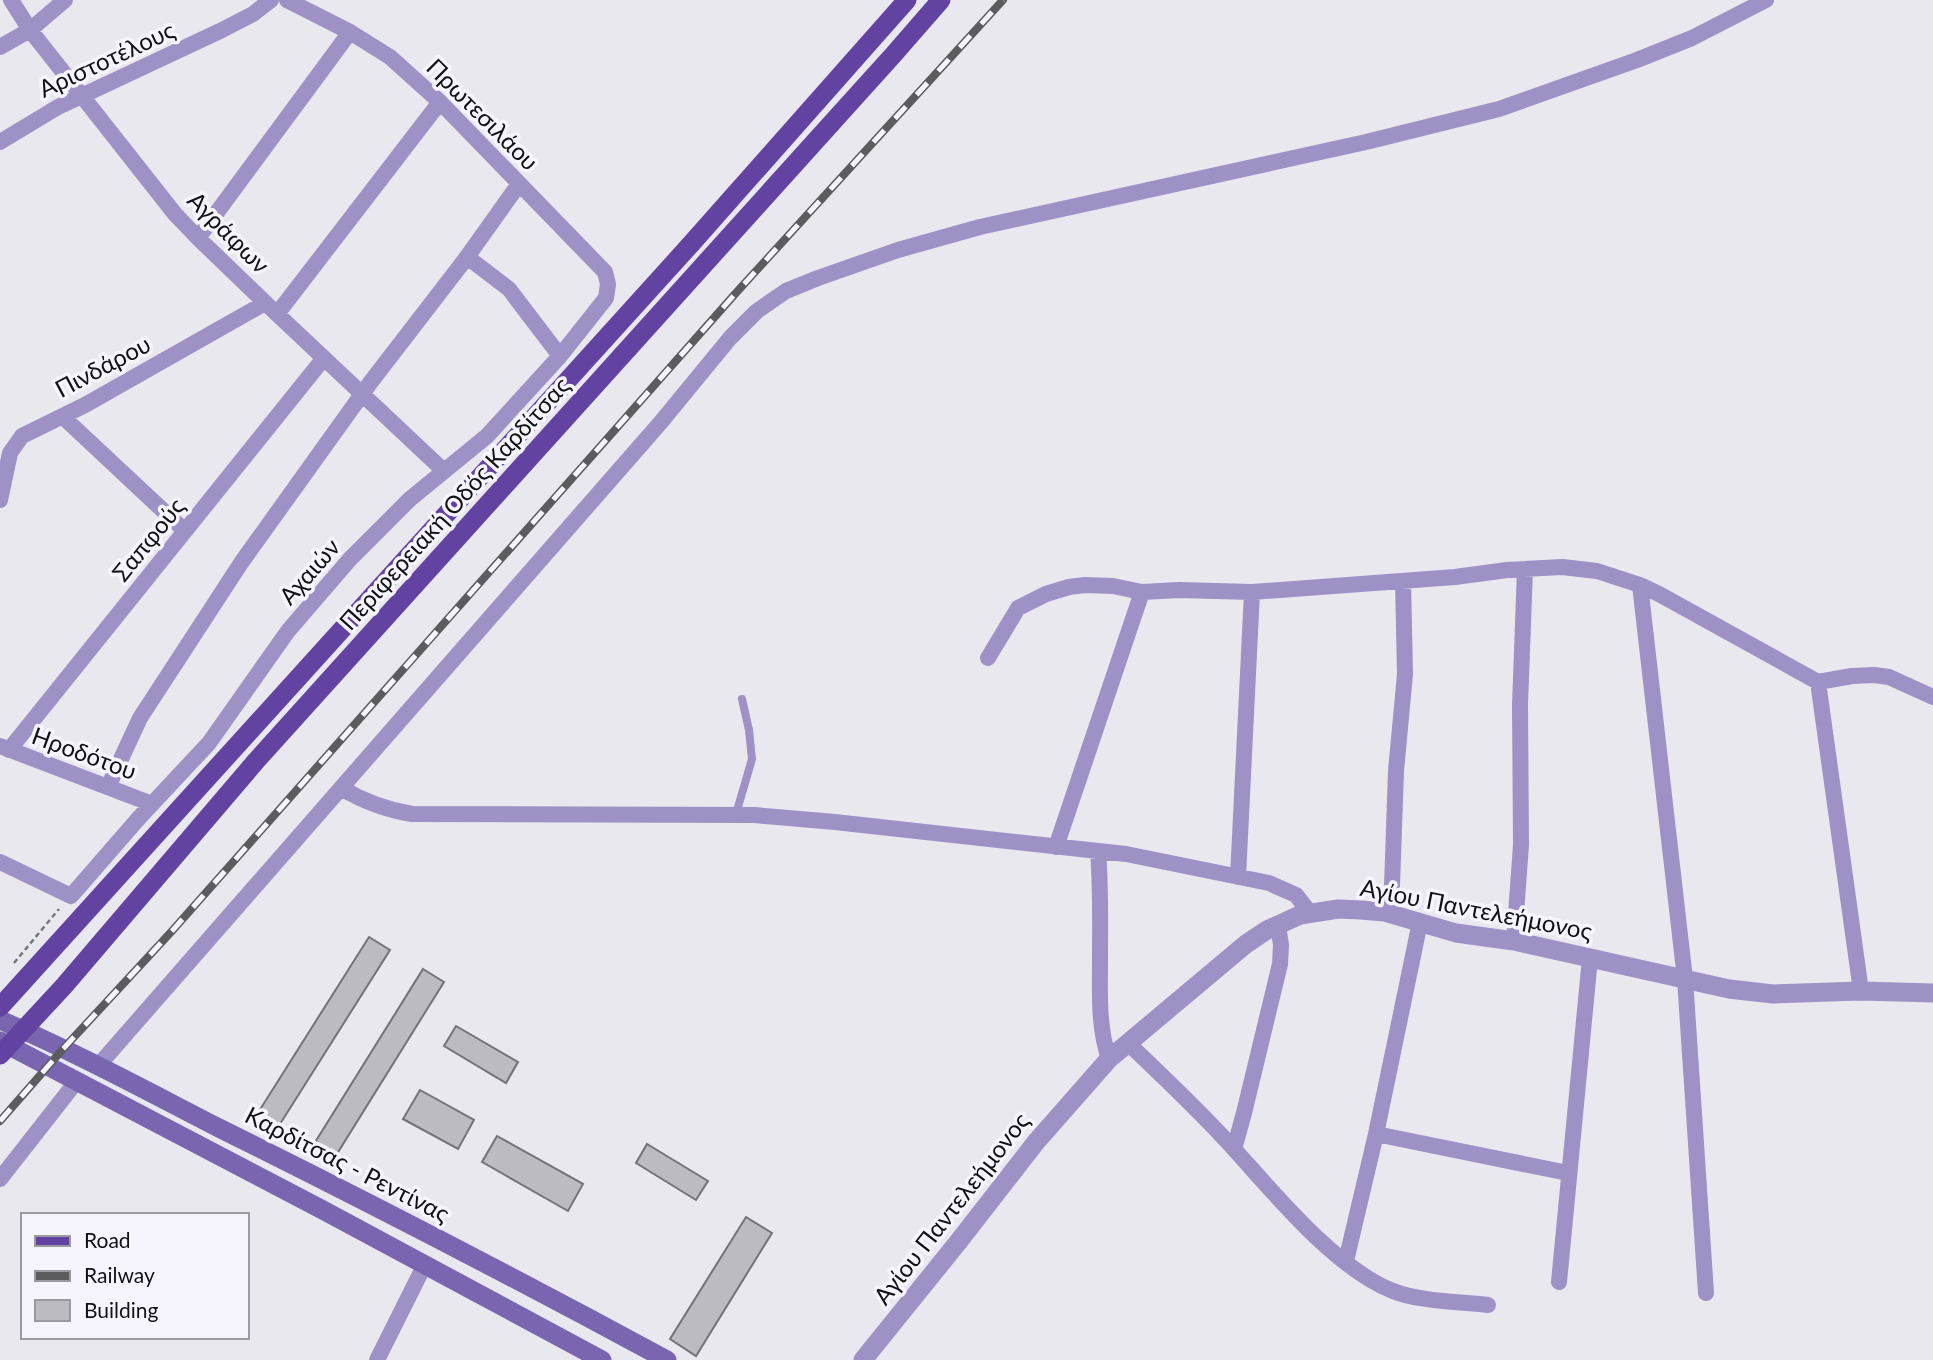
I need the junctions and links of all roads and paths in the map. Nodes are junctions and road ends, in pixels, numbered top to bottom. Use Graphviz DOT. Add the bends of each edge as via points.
graph roads {
  1 [pos="11,0"];
  2 [pos="65,0"];
  3 [pos="271,0"];
  4 [pos="287,0"];
  5 [pos="907,0"];
  6 [pos="941,0"];
  7 [pos="1766,0"];
  8 [pos="30,30"];
  9 [pos="350,32"];
  10 [pos="0,47"];
  11 [pos="80,96"];
  12 [pos="440,102"];
  13 [pos="0,142"];
  14 [pos="519,184"];
  15 [pos="198,238"];
  16 [pos="467,257"];
  17 [pos="606,298"];
  18 [pos="271,309"];
  19 [pos="560,356"];
  20 [pos="324,358"];
  21 [pos="362,394"];
  22 [pos="62,416"];
  23 [pos="444,471"];
  24 [pos="0,499"];
  25 [pos="185,531"];
  26 [pos="1525,569"];
  27 [pos="1404,581"];
  28 [pos="1640,585"];
  29 [pos="1142,592"];
  30 [pos="1252,592"];
  31 [pos="988,658"];
  32 [pos="1818,682"];
  33 [pos="1933,697"];
  34 [pos="742,699"];
  35 [pos="5,748"];
  36 [pos="108,787"];
  37 [pos="341,788"];
  38 [pos="152,803"];
  39 [pos="736,814"];
  40 [pos="1056,847"];
  41 [pos="1098,851"];
  42 [pos="0,862"];
  43 [pos="1238,877"];
  44 [pos="71,896"];
  45 [pos="1310,913"];
  46 [pos="1391,914"];
  47 [pos="1420,922"];
  48 [pos="1278,925"];
  49 [pos="1514,941"];
  50 [pos="1590,957"];
  51 [pos="9,969"];
  52 [pos="1685,979"];
  53 [pos="1861,991"];
  54 [pos="1933,993"];
  55 [pos="0,1007"];
  56 [pos="0,1020"];
  57 [pos="24,1030"];
  58 [pos="1128,1043"];
  59 [pos="3,1047"];
  60 [pos="1109,1059"];
  61 [pos="99,1066"];
  62 [pos="76,1082"];
  63 [pos="1376,1134"];
  64 [pos="1234,1149"];
  65 [pos="1568,1173"];
  66 [pos="0,1179"];
  67 [pos="334,1184"];
  68 [pos="321,1209"];
  69 [pos="1346,1261"];
  70 [pos="425,1266"];
  71 [pos="1559,1282"];
  72 [pos="1706,1293"];
  73 [pos="1488,1305"];
  74 [pos="377,1360"];
  75 [pos="602,1360"];
  76 [pos="667,1360"];
  77 [pos="863,1360"];
  1 -- 8 [label="street, Αγράφων"];
  2 -- 8 [label="street"];
  3 -- 11 [label="street, Αριστοτέλους" via="220,32"];
  4 -- 9 [label="street, Πρωτεσιλάου"];
  5 -- 55 [label="main road, Περιφερειακή Οδός Καρδίτσας"];
  6 -- 57 [label="main road, Περιφερειακή Οδός Καρδίτσας" via="256,761"];
  7 -- 37 [label="street" via="1692,38 1499,109 969,230 859,262 786,291 730,338"];
  8 -- 10 [label="street"];
  8 -- 11 [label="street, Αγράφων"];
  9 -- 12 [label="street, Πρωτεσιλάου" via="390,57"];
  9 -- 15 [label="street"];
  11 -- 13 [label="street, Αριστοτέλους"];
  11 -- 15 [label="street, Αγράφων"];
  12 -- 14 [label="street, Πρωτεσιλάου"];
  12 -- 18 [label="street"];
  14 -- 16 [label="street"];
  14 -- 17 [label="street, Πρωτεσιλάου" via="604,272"];
  15 -- 18 [label="street, Αγράφων"];
  16 -- 19 [label="street" via="509,289"];
  16 -- 21 [label="street"];
  17 -- 19 [label="street, Αχαιών"];
  18 -- 20 [label="street, Αγράφων"];
  18 -- 22 [label="street, Πινδάρου"];
  19 -- 23 [label="street, Αχαιών" via="487,436"];
  20 -- 21 [label="street, Αγράφων"];
  20 -- 25 [label="street, Σαπφούς"];
  21 -- 23 [label="street, Αγράφων"];
  21 -- 36 [label="street" via="158,689"];
  22 -- 24 [label="street, Πινδάρου" via="18,440"];
  22 -- 25 [label="street"];
  23 -- 38 [label="street, Αχαιών" via="326,585 208,743"];
  25 -- 35 [label="street, Σαπφούς"];
  26 -- 27 [label="street"];
  26 -- 28 [label="street" via="1583,568"];
  26 -- 49 [label="street" via="1521,845"];
  27 -- 30 [label="street"];
  27 -- 46 [label="street" via="1405,674"];
  28 -- 32 [label="street"];
  28 -- 52 [label="street"];
  29 -- 30 [label="street"];
  29 -- 31 [label="street" via="1085,585 1046,594 1018,608"];
  29 -- 40 [label="street"];
  30 -- 43 [label="street"];
  32 -- 33 [label="street" via="1852,676 1889,677"];
  32 -- 53 [label="street"];
  34 -- 39 [label="lane" via="752,759"];
  35 -- 36 [label="street, Ηροδότου"];
  36 -- 38 [label="street, Ηροδότου"];
  37 -- 39 [label="street" via="362,800 412,814"];
  37 -- 61 [label="street"];
  38 -- 44 [label="street, Αχαιών"];
  39 -- 40 [label="street"];
  40 -- 41 [label="street"];
  41 -- 43 [label="street"];
  41 -- 60 [label="street" via="1100,1013"];
  42 -- 44 [label="street"];
  43 -- 45 [label="street" via="1289,891"];
  44 -- 51 [label="path"];
  45 -- 46 [label="street, Αγίου Παντελεήμονος" via="1350,909"];
  45 -- 48 [label="street, Αγίου Παντελεήμονος"];
  46 -- 47 [label="street, Αγίου Παντελεήμονος"];
  47 -- 49 [label="street, Αγίου Παντελεήμονος" via="1456,933"];
  47 -- 63 [label="street"];
  48 -- 58 [label="street, Αγίου Παντελεήμονος" via="1246,944"];
  48 -- 64 [label="street" via="1280,964"];
  49 -- 50 [label="street, Αγίου Παντελεήμονος"];
  50 -- 52 [label="street, Αγίου Παντελεήμονος"];
  50 -- 65 [label="street"];
  52 -- 53 [label="street, Αγίου Παντελεήμονος" via="1758,993"];
  52 -- 72 [label="street"];
  53 -- 54 [label="street, Αγίου Παντελεήμονος"];
  56 -- 57 [label="main road, Καρδίτσας - Ρεντίνας"];
  57 -- 59 [label="main road, Περιφερειακή Οδός Καρδίτσας"];
  57 -- 61 [label="main road, Καρδίτσας - Ρεντίνας"];
  58 -- 60 [label="street, Αγίου Παντελεήμονος"];
  58 -- 64 [label="street"];
  59 -- 62 [label="main road, Καρδίτσας - Ρεντίνας"];
  60 -- 77 [label="street, Αγίου Παντελεήμονος" via="1036,1142"];
  61 -- 67 [label="main road, Καρδίτσας - Ρεντίνας"];
  62 -- 66 [label="street"];
  62 -- 68 [label="main road, Καρδίτσας - Ρεντίνας"];
  63 -- 65 [label="street"];
  63 -- 69 [label="street"];
  64 -- 69 [label="street"];
  65 -- 71 [label="street"];
  67 -- 68 [label="main road"];
  67 -- 76 [label="main road, Καρδίτσας - Ρεντίνας"];
  68 -- 70 [label="main road, Καρδίτσας - Ρεντίνας"];
  69 -- 73 [label="street" via="1373,1281 1407,1296"];
  70 -- 74 [label="street"];
  70 -- 75 [label="main road, Καρδίτσας - Ρεντίνας"];
}
